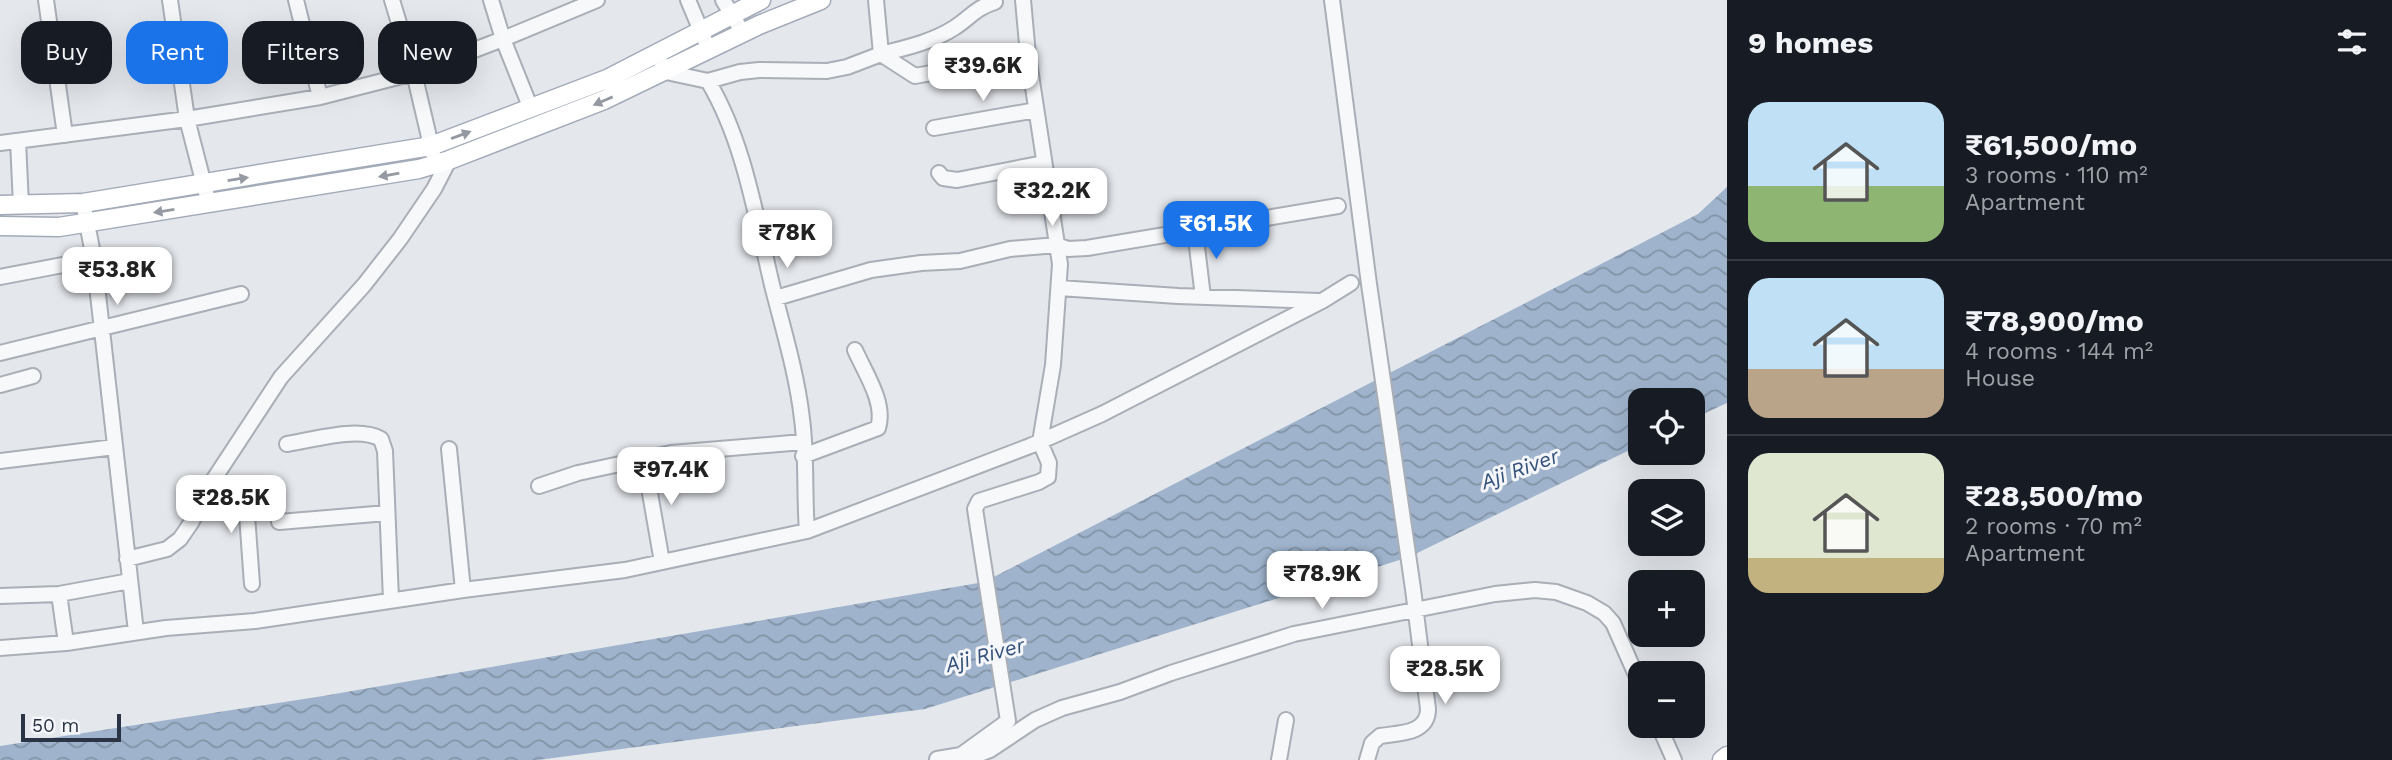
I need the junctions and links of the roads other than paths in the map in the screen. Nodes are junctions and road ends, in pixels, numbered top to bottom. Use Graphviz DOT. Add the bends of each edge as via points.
graph roads {
  1 [pos="46,0"];
  2 [pos="170,0"];
  3 [pos="296,0"];
  4 [pos="392,0"];
  5 [pos="491,0"];
  6 [pos="688,0"];
  7 [pos="761,0"];
  8 [pos="821,0"];
  9 [pos="876,0"];
  10 [pos="1023,0"];
  11 [pos="1332,0"];
  12 [pos="590,2"];
  13 [pos="995,2"];
  14 [pos="727,7"];
  15 [pos="398,21"];
  16 [pos="701,31"];
  17 [pos="743,33"];
  18 [pos="503,39"];
  19 [pos="477,49"];
  20 [pos="709,50"];
  21 [pos="657,54"];
  22 [pos="881,54"];
  23 [pos="1028,55"];
  24 [pos="666,72"];
  25 [pos="708,81"];
  26 [pos="378,82"];
  27 [pos="417,84"];
  28 [pos="320,97"];
  29 [pos="531,109"];
  30 [pos="1036,110"];
  31 [pos="187,119"];
  32 [pos="934,128"];
  33 [pos="65,135"];
  34 [pos="18,141"];
  35 [pos="0,144"];
  36 [pos="431,146"];
  37 [pos="442,162"];
  38 [pos="1044,163"];
  39 [pos="939,173"];
  40 [pos="204,184"];
  41 [pos="83,203"];
  42 [pos="209,204"];
  43 [pos="0,205"];
  44 [pos="21,205"];
  45 [pos="1338,206"];
  46 [pos="86,222"];
  47 [pos="0,226"];
  48 [pos="1195,230"];
  49 [pos="1057,245"];
  50 [pos="94,259"];
  51 [pos="0,277"];
  52 [pos="1351,283"];
  53 [pos="1059,288"];
  54 [pos="242,294"];
  55 [pos="1203,297"];
  56 [pos="776,298"];
  57 [pos="1322,302"];
  58 [pos="101,329"];
  59 [pos="855,350"];
  60 [pos="0,353"];
  61 [pos="33,376"];
  62 [pos="0,385"];
  63 [pos="1040,442"];
  64 [pos="286,443"];
  65 [pos="115,447"];
  66 [pos="449,449"];
  67 [pos="803,449"];
  68 [pos="644,459"];
  69 [pos="0,461"];
  70 [pos="210,485"];
  71 [pos="539,485"];
  72 [pos="387,513"];
  73 [pos="279,522"];
  74 [pos="807,531"];
  75 [pos="127,559"];
  76 [pos="662,562"];
  77 [pos="130,581"];
  78 [pos="252,584"];
  79 [pos="463,590"];
  80 [pos="59,594"];
  81 [pos="0,596"];
  82 [pos="391,600"];
  83 [pos="1416,610"];
  84 [pos="136,632"];
  85 [pos="66,643"];
  86 [pos="0,648"];
  87 [pos="1630,661"];
  88 [pos="1286,720"];
  89 [pos="1664,738"];
  90 [pos="1727,756"];
  91 [pos="937,759"];
  92 [pos="964,760"];
  93 [pos="1279,760"];
  94 [pos="1367,760"];
  95 [pos="1674,760"];
  96 [pos="1722,760"];
  1 -- 33 [label="street"];
  2 -- 31 [label="street"];
  3 -- 28 [label="street"];
  4 -- 15 [label="street"];
  5 -- 18 [label="street"];
  6 -- 16 [label="street"];
  7 -- 14 [label="main road"];
  8 -- 17 [label="main road"];
  9 -- 22 [label="street"];
  10 -- 23 [label="street"];
  11 -- 83 [label="street"];
  12 -- 18 [label="street"];
  13 -- 22 [label="street" via="977,9 940,36"];
  14 -- 16 [label="main road"];
  14 -- 17 [label="street"];
  16 -- 20 [label="street"];
  16 -- 21 [label="main road"];
  17 -- 20 [label="main road"];
  18 -- 19 [label="street"];
  18 -- 29 [label="street"];
  20 -- 24 [label="main road"];
  21 -- 24 [label="street"];
  21 -- 29 [label="main road" via="596,85"];
  22 -- 23 [label="street" via="915,76"];
  22 -- 25 [label="street" via="827,71 759,70"];
  23 -- 30 [label="street"];
  24 -- 25 [label="street"];
  24 -- 37 [label="main road, one-way"];
  25 -- 56 [label="street" via="721,103 754,204"];
  26 -- 28 [label="street"];
  27 -- 36 [label="street"];
  28 -- 31 [label="street"];
  36 -- 29 [label="main road, one-way"];
  30 -- 32 [label="street"];
  30 -- 38 [label="street"];
  31 -- 33 [label="street"];
  31 -- 40 [label="street"];
  33 -- 34 [label="street"];
  34 -- 35 [label="street"];
  34 -- 44 [label="street"];
  36 -- 37 [label="street"];
  40 -- 36 [label="main road, one-way"];
  37 -- 42 [label="main road, one-way"];
  37 -- 70 [label="street" via="434,189 400,239 281,377"];
  38 -- 39 [label="street" via="957,180"];
  38 -- 49 [label="street"];
  40 -- 41 [label="main road"];
  40 -- 42 [label="street"];
  41 -- 44 [label="main road"];
  41 -- 46 [label="street"];
  42 -- 46 [label="main road, one-way"];
  43 -- 44 [label="main road"];
  45 -- 48 [label="street"];
  46 -- 47 [label="main road" via="59,227"];
  46 -- 50 [label="street"];
  48 -- 49 [label="street" via="1087,248"];
  48 -- 55 [label="street"];
  49 -- 53 [label="street"];
  49 -- 56 [label="street" via="871,270"];
  50 -- 51 [label="street"];
  50 -- 58 [label="street"];
  52 -- 57 [label="street"];
  53 -- 55 [label="street"];
  53 -- 63 [label="street"];
  54 -- 58 [label="street"];
  55 -- 57 [label="street"];
  56 -- 67 [label="street" via="797,384"];
  57 -- 63 [label="street"];
  58 -- 60 [label="street"];
  58 -- 65 [label="street"];
  59 -- 67 [label="street" via="880,406 878,428"];
  61 -- 62 [label="street"];
  63 -- 74 [label="street"];
  63 -- 91 [label="street" via="1049,463 1048,477 979,501 975,509 1008,722 961,755"];
  64 -- 72 [label="street" via="359,433 381,439"];
  65 -- 69 [label="street"];
  65 -- 75 [label="street"];
  66 -- 79 [label="street"];
  67 -- 68 [label="street" via="730,447"];
  67 -- 74 [label="street"];
  68 -- 71 [label="street"];
  68 -- 76 [label="street"];
  70 -- 75 [label="street" via="180,539 167,549"];
  70 -- 78 [label="street" via="234,486 246,500"];
  72 -- 73 [label="street"];
  72 -- 82 [label="street"];
  74 -- 76 [label="street"];
  75 -- 77 [label="street"];
  76 -- 79 [label="street"];
  77 -- 80 [label="street"];
  77 -- 84 [label="street"];
  79 -- 82 [label="street"];
  80 -- 81 [label="street"];
  80 -- 85 [label="street"];
  82 -- 84 [label="street" via="255,621"];
  83 -- 87 [label="street" via="1495,594 1556,592 1604,613"];
  83 -- 92 [label="street" via="1294,634 1062,708"];
  83 -- 94 [label="street" via="1428,716 1417,729 1375,739"];
  84 -- 85 [label="street"];
  85 -- 86 [label="street"];
  88 -- 93 [label="street"];
  89 -- 95 [label="street"];
  90 -- 96 [label="main road"];
}
